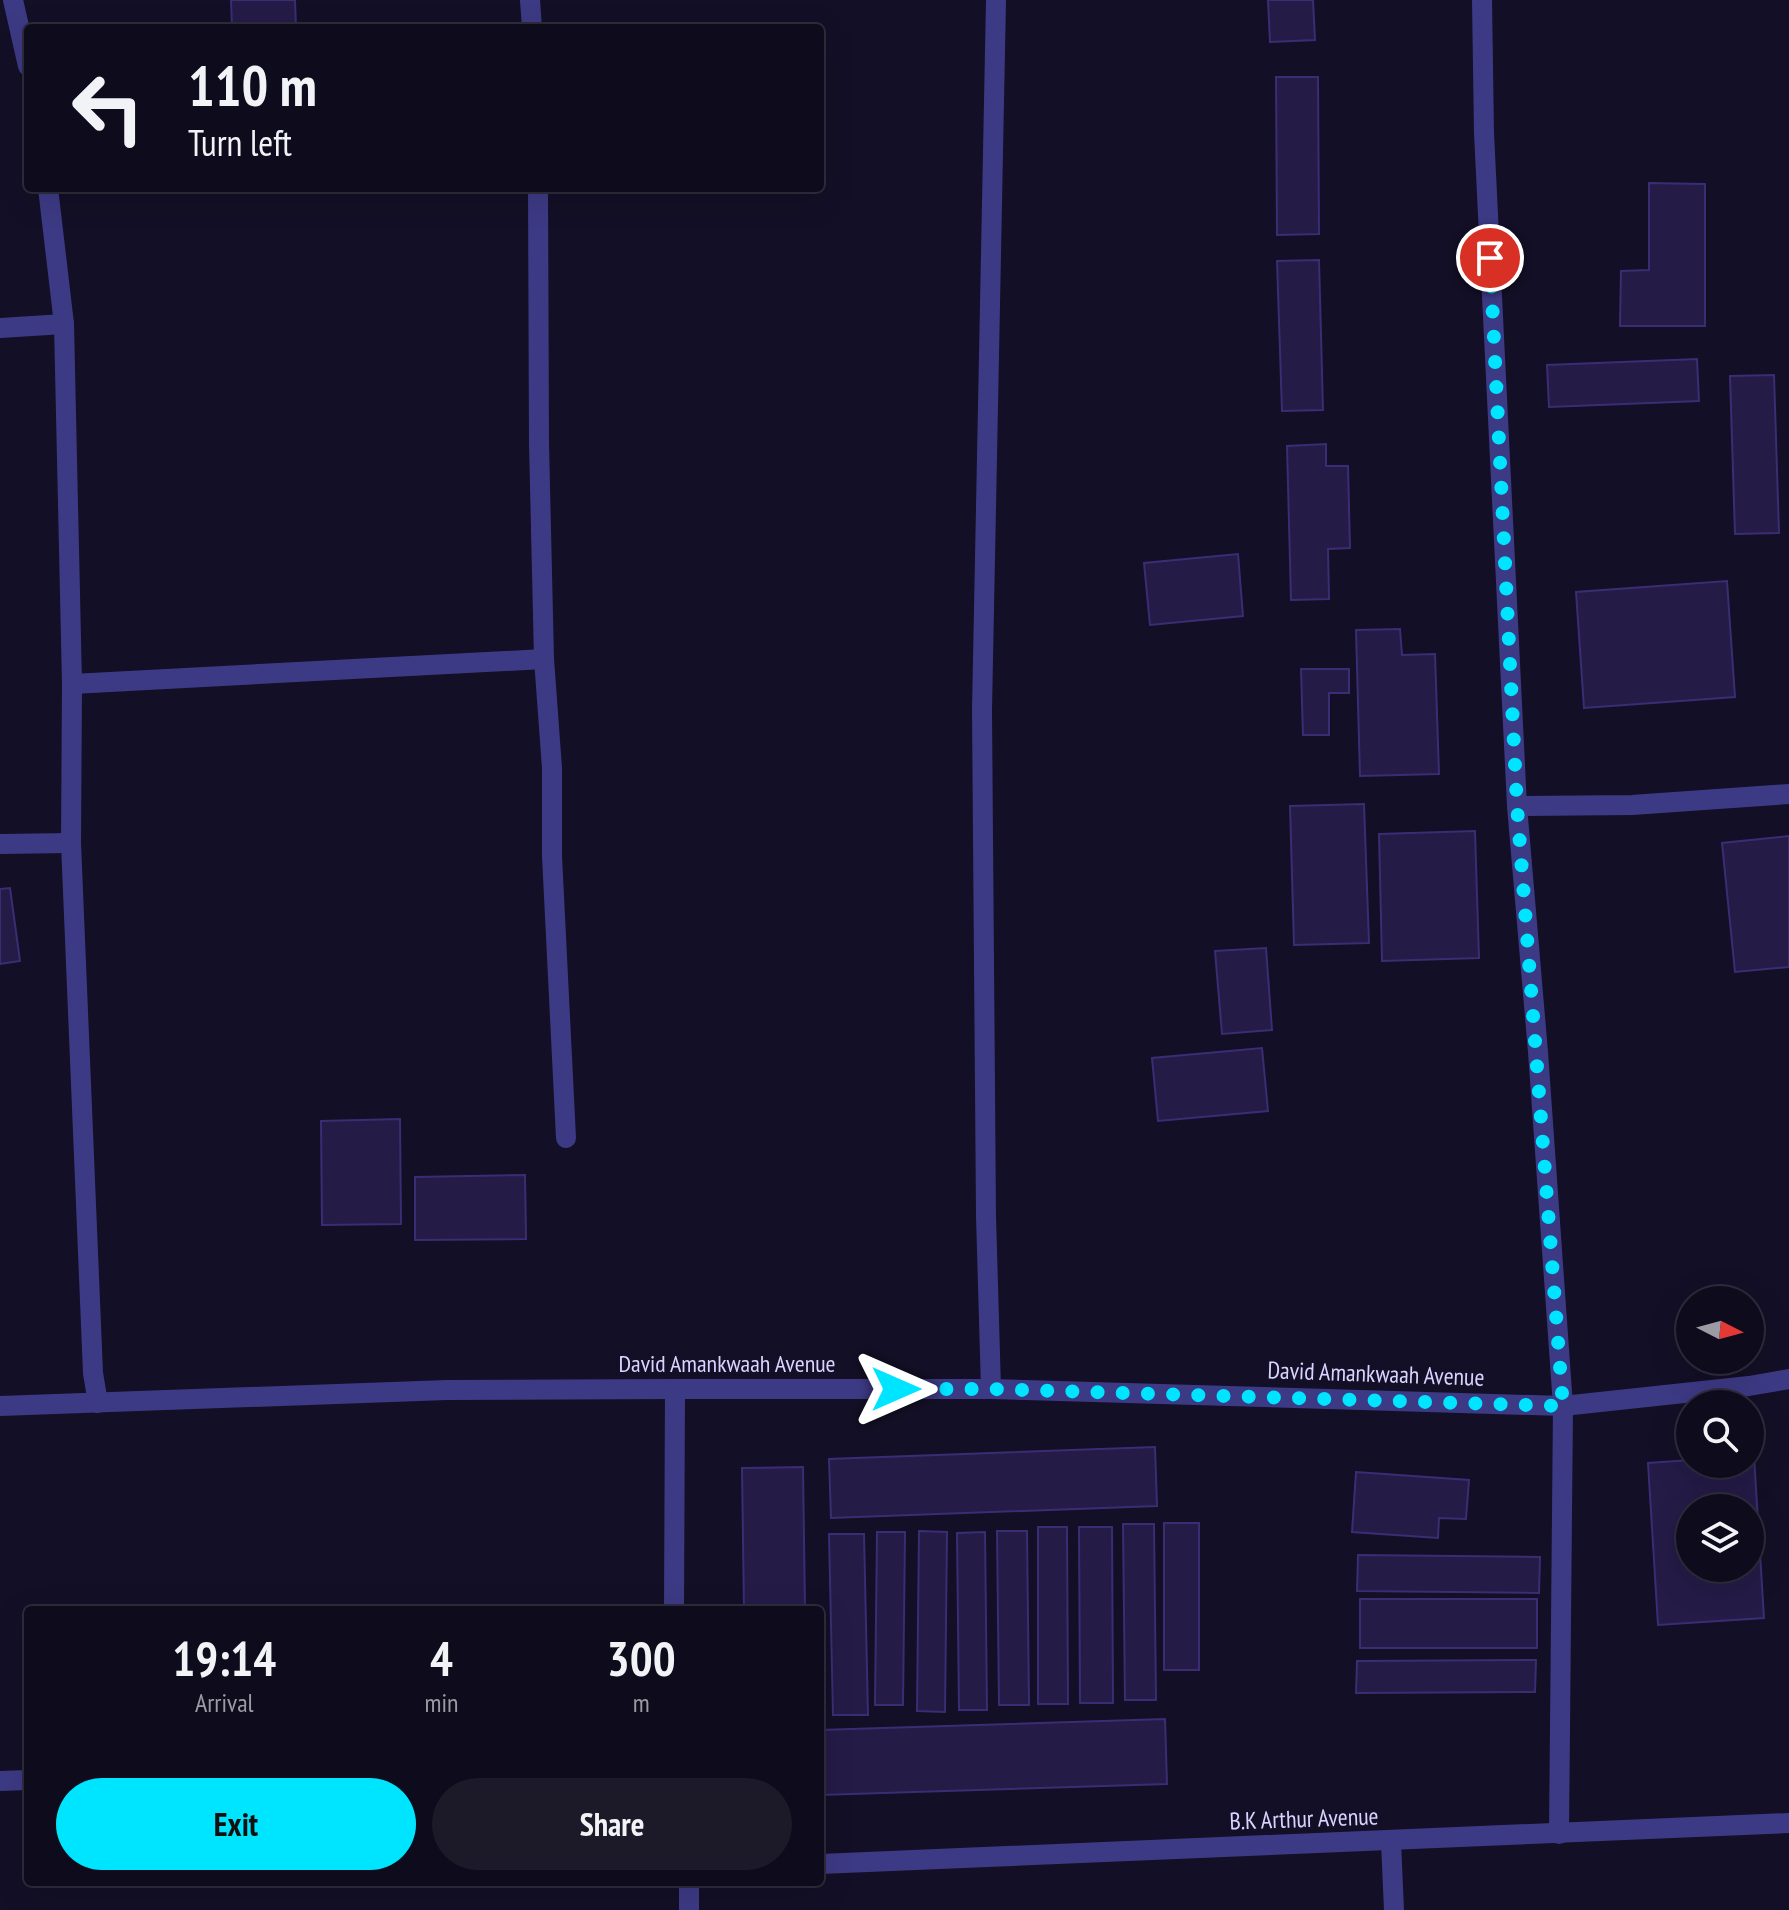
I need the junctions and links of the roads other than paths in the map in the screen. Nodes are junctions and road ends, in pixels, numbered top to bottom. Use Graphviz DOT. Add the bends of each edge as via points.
graph roads {
  1 [pos="13,0"];
  2 [pos="530,0"];
  3 [pos="996,0"];
  4 [pos="1482,0"];
  5 [pos="532,24"];
  6 [pos="24,48"];
  7 [pos="48,192"];
  8 [pos="538,192"];
  9 [pos="64,324"];
  10 [pos="0,328"];
  11 [pos="544,659"];
  12 [pos="72,684"];
  13 [pos="1789,794"];
  14 [pos="1517,806"];
  15 [pos="71,843"];
  16 [pos="0,844"];
  17 [pos="566,1138"];
  18 [pos="1789,1379"];
  19 [pos="675,1389"];
  20 [pos="991,1389"];
  21 [pos="98,1403"];
  22 [pos="0,1406"];
  23 [pos="1563,1406"];
  24 [pos="674,1606"];
  25 [pos="24,1780"];
  26 [pos="0,1781"];
  27 [pos="1789,1823"];
  28 [pos="1559,1834"];
  29 [pos="1391,1842"];
  30 [pos="824,1864"];
  31 [pos="689,1886"];
  32 [pos="689,1910"];
  33 [pos="1394,1910"];
  1 -- 6 [label="street"];
  2 -- 5 [label="street"];
  3 -- 20 [label="street" via="982,710"];
  4 -- 14 [label="street"];
  7 -- 9 [label="street"];
  8 -- 11 [label="street"];
  9 -- 10 [label="street"];
  9 -- 12 [label="street"];
  11 -- 12 [label="street"];
  11 -- 17 [label="street"];
  12 -- 15 [label="street"];
  13 -- 14 [label="street" via="1632,805"];
  14 -- 23 [label="street"];
  15 -- 16 [label="street"];
  15 -- 21 [label="street"];
  18 -- 23 [label="street, David Amankwaah Avenue"];
  19 -- 20 [label="street, David Amankwaah Avenue"];
  19 -- 21 [label="street, David Amankwaah Avenue" via="447,1390"];
  19 -- 24 [label="street"];
  20 -- 23 [label="street, David Amankwaah Avenue"];
  21 -- 22 [label="street, David Amankwaah Avenue"];
  23 -- 28 [label="street"];
  25 -- 26 [label="street"];
  27 -- 28 [label="street, B.K Arthur Avenue"];
  28 -- 29 [label="street, B.K Arthur Avenue"];
  29 -- 30 [label="street, B.K Arthur Avenue"];
  29 -- 33 [label="street"];
  31 -- 32 [label="street"];
}
